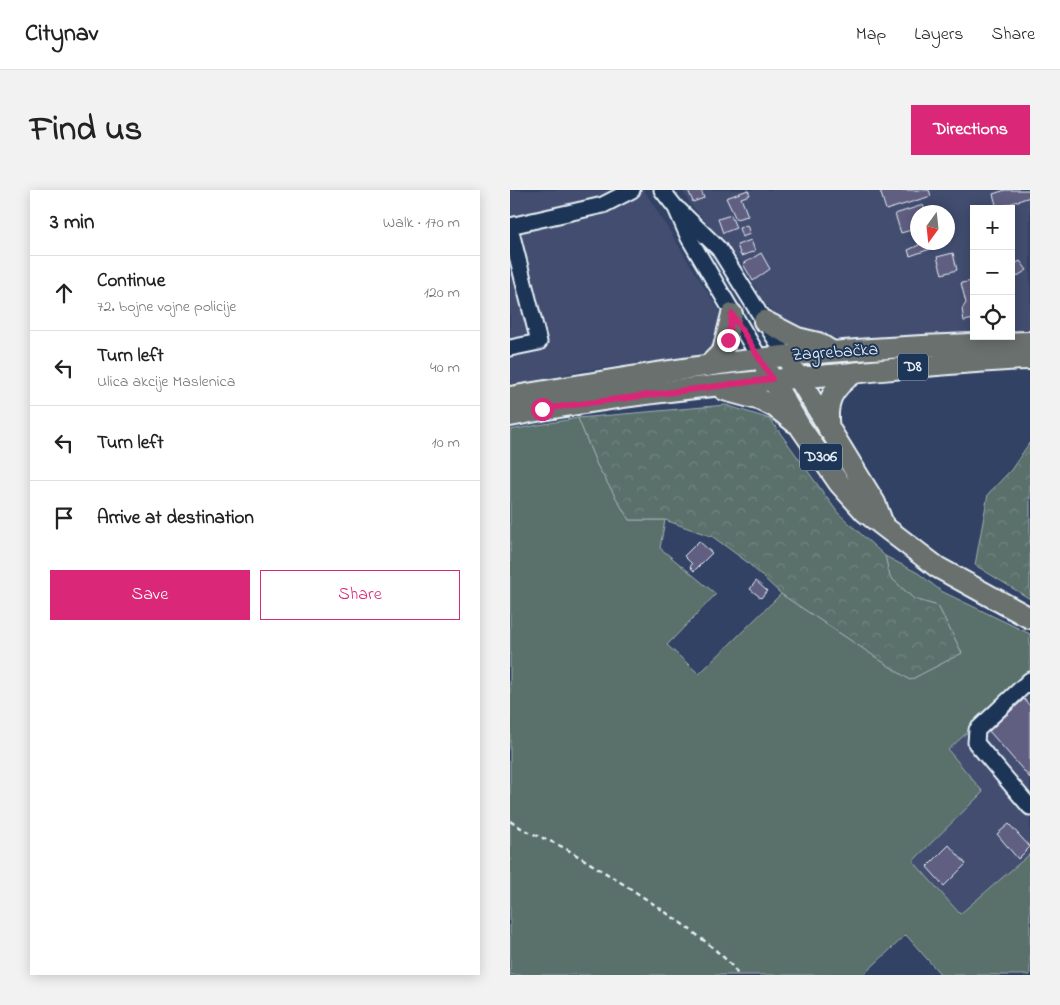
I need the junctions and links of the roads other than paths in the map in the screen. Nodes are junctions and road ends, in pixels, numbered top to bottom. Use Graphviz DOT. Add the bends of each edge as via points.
graph roads {
  1 [pos="632,190"];
  2 [pos="662,190"];
  3 [pos="676,208"];
  4 [pos="510,227"];
  5 [pos="732,314"];
  6 [pos="764,321"];
  7 [pos="1030,342"];
  8 [pos="510,348"];
  9 [pos="835,353"];
  10 [pos="786,356"];
  11 [pos="760,359"];
  12 [pos="1030,359"];
  13 [pos="708,366"];
  14 [pos="854,373"];
  15 [pos="797,377"];
  16 [pos="772,379"];
  17 [pos="713,386"];
  18 [pos="510,397"];
  19 [pos="510,416"];
  20 [pos="801,428"];
  21 [pos="829,430"];
  22 [pos="883,524"];
  23 [pos="1030,618"];
  24 [pos="1030,680"];
  25 [pos="1030,807"];
  1 -- 4 [label="street" via="603,205"];
  2 -- 3 [label="street"];
  3 -- 5 [label="street" via="689,238"];
  3 -- 6 [label="street" via="718,249"];
  4 -- 8 [label="street" via="539,342"];
  5 -- 11 [label="street"];
  5 -- 13 [label="main road" via="723,351"];
  6 -- 9 [label="main road"];
  6 -- 10 [label="street"];
  7 -- 9 [label="main road, Zagrebačka / D8"];
  9 -- 10 [label="main road, Zagrebačka / D8"];
  10 -- 11 [label="main road, Zagrebačka / D8"];
  10 -- 15 [label="main road"];
  11 -- 13 [label="main road, D8"];
  11 -- 16 [label="main road"];
  12 -- 14 [label="main road, Zagrebačka / D8"];
  13 -- 18 [label="main road, D8"];
  14 -- 15 [label="main road, Zagrebačka / D8"];
  14 -- 21 [label="main road" via="833,393 827,415"];
  15 -- 16 [label="main road, Zagrebačka / D8"];
  15 -- 21 [label="main road, D306"];
  16 -- 17 [label="main road, D8"];
  16 -- 20 [label="main road, D306"];
  17 -- 19 [label="main road, D8" via="601,400"];
  17 -- 20 [label="main road" via="761,400"];
  20 -- 22 [label="main road, D306" via="852,499"];
  21 -- 22 [label="main road, D306" via="875,503"];
  22 -- 23 [label="main road, D306" via="937,567"];
  24 -- 25 [label="street" via="977,730 976,743"];
}
